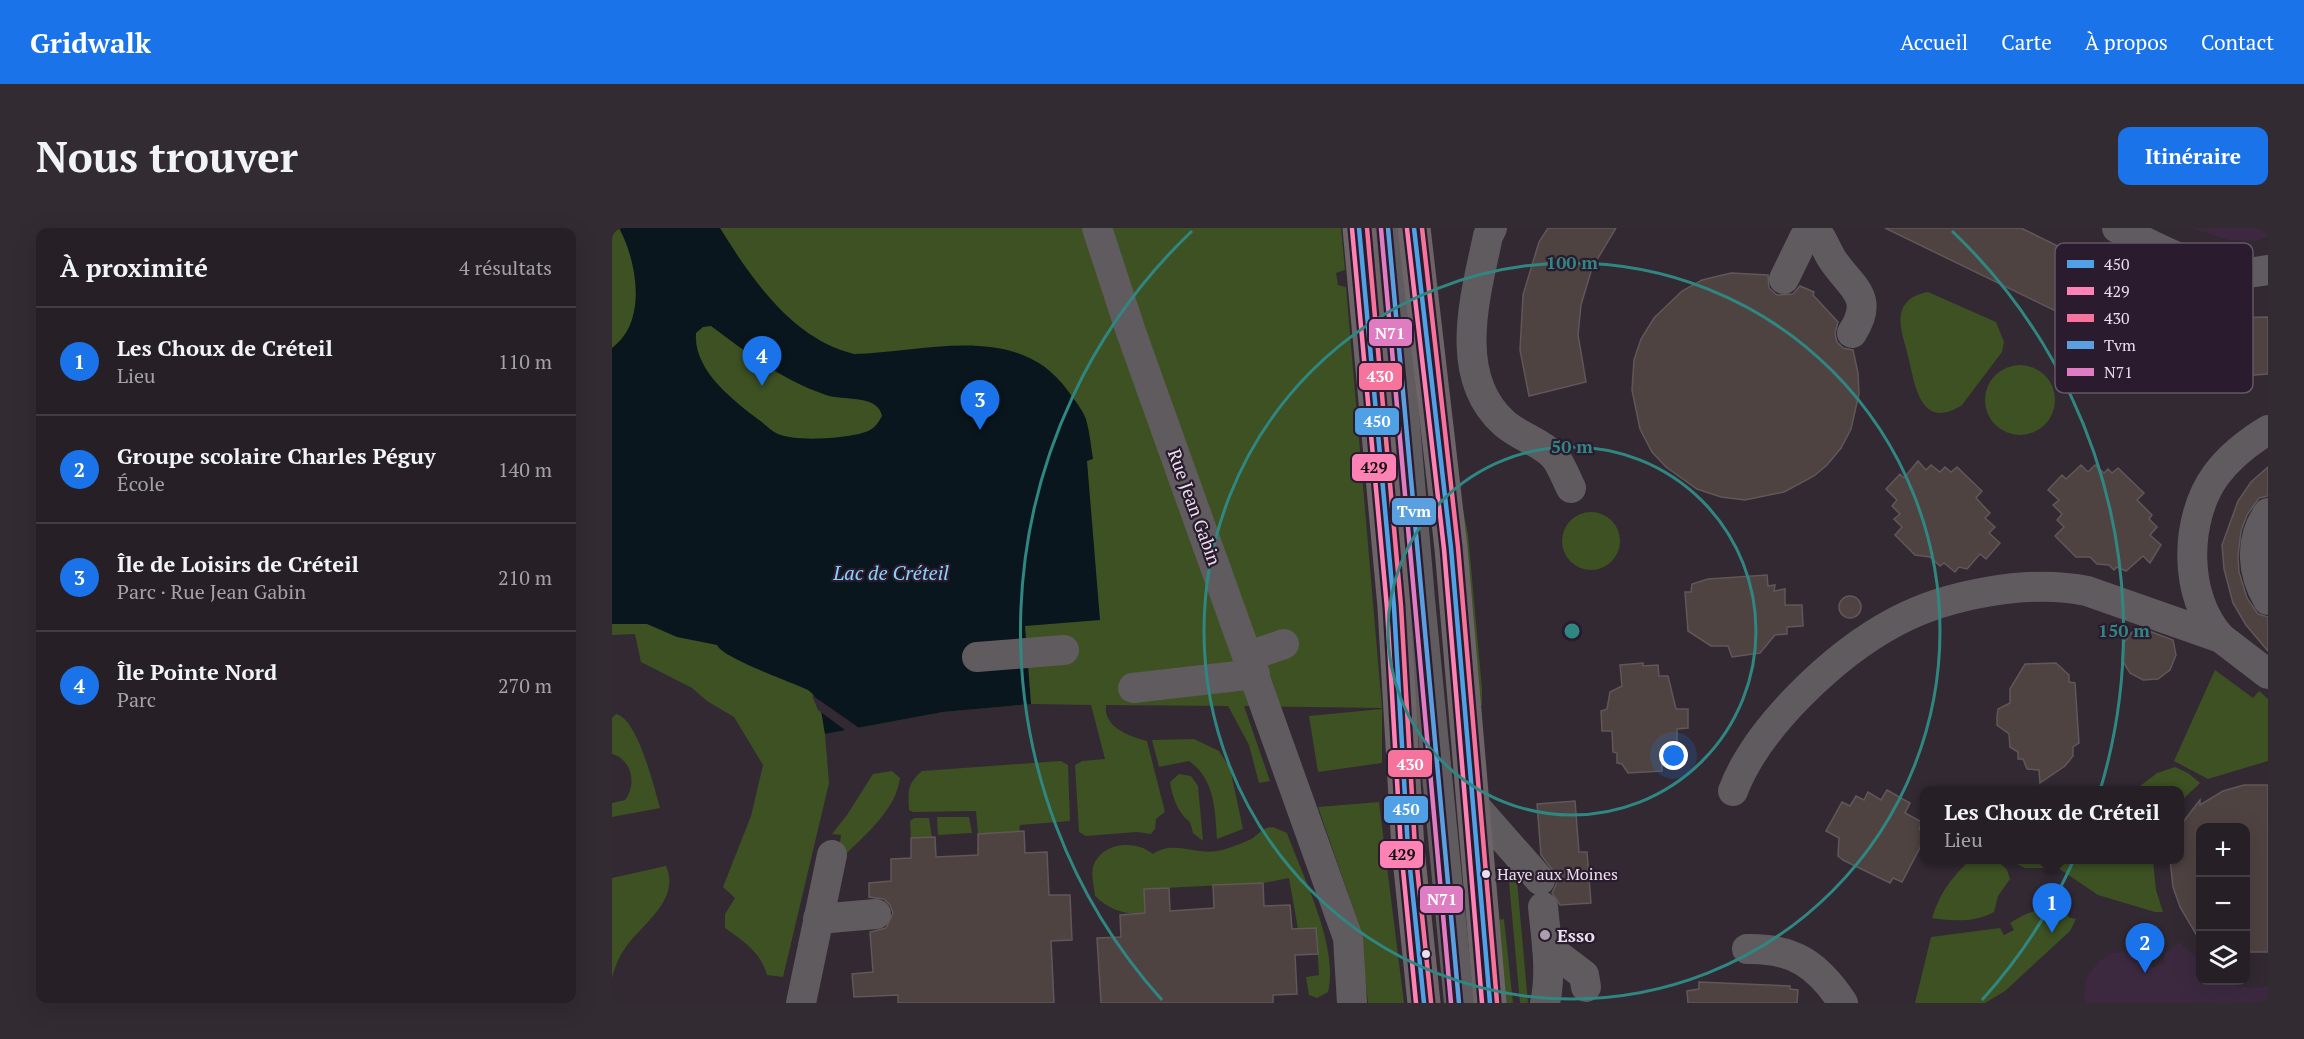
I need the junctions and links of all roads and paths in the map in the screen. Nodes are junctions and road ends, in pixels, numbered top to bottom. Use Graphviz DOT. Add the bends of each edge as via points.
graph roads {
  1 [pos="1097,228"];
  2 [pos="1359,228"];
  3 [pos="1388,228"];
  4 [pos="1414,228"];
  5 [pos="2117,228"];
  6 [pos="1489,230"];
  7 [pos="1813,233"];
  8 [pos="2149,243"];
  9 [pos="2268,270"];
  10 [pos="2253,273"];
  11 [pos="1784,279"];
  12 [pos="1851,333"];
  13 [pos="2268,430"];
  14 [pos="1571,488"];
  15 [pos="2268,513"];
  16 [pos="2268,600"];
  17 [pos="2221,638"];
  18 [pos="1284,644"];
  19 [pos="1064,650"];
  20 [pos="977,657"];
  21 [pos="1252,665"];
  22 [pos="2268,674"];
  23 [pos="1133,688"];
  24 [pos="1733,791"];
  25 [pos="1474,805"];
  26 [pos="832,855"];
  27 [pos="876,914"];
  28 [pos="818,919"];
  29 [pos="1547,947"];
  30 [pos="1760,949"];
  31 [pos="1586,987"];
  32 [pos="801,1003"];
  33 [pos="1352,1003"];
  34 [pos="1424,1003"];
  35 [pos="1460,1003"];
  36 [pos="1491,1003"];
  37 [pos="1545,1003"];
  38 [pos="1843,1003"];
  1 -- 21 [label="street, Rue Jean Gabin"];
  2 -- 34 [label="main road" via="1395,619 1408,849"];
  3 -- 35 [label="street"];
  4 -- 25 [label="main road" via="1451,548"];
  5 -- 8 [label="street"];
  6 -- 14 [label="street" via="1471,326 1473,362 1483,398 1508,426 1554,456"];
  7 -- 11 [label="street"];
  7 -- 12 [label="street" via="1861,296 1860,315"];
  9 -- 10 [label="street"];
  13 -- 17 [label="street" via="2232,456 2202,502 2193,579 2206,619"];
  15 -- 16 [label="street" via="2254,549 2259,584"];
  17 -- 22 [label="street"];
  17 -- 24 [label="street" via="2067,587 2005,590 1940,603 1895,622 1791,703 1769,727 1740,771"];
  18 -- 21 [label="street"];
  19 -- 20 [label="street"];
  21 -- 23 [label="street"];
  21 -- 33 [label="street, Rue Jean Gabin" via="1348,938"];
  25 -- 29 [label="street" via="1541,893"];
  25 -- 36 [label="main road"];
  26 -- 28 [label="street"];
  27 -- 28 [label="street"];
  28 -- 32 [label="street"];
  29 -- 31 [label="street" via="1584,975"];
  29 -- 37 [label="street"];
  30 -- 38 [label="street" via="1797,958 1815,970"];
}
